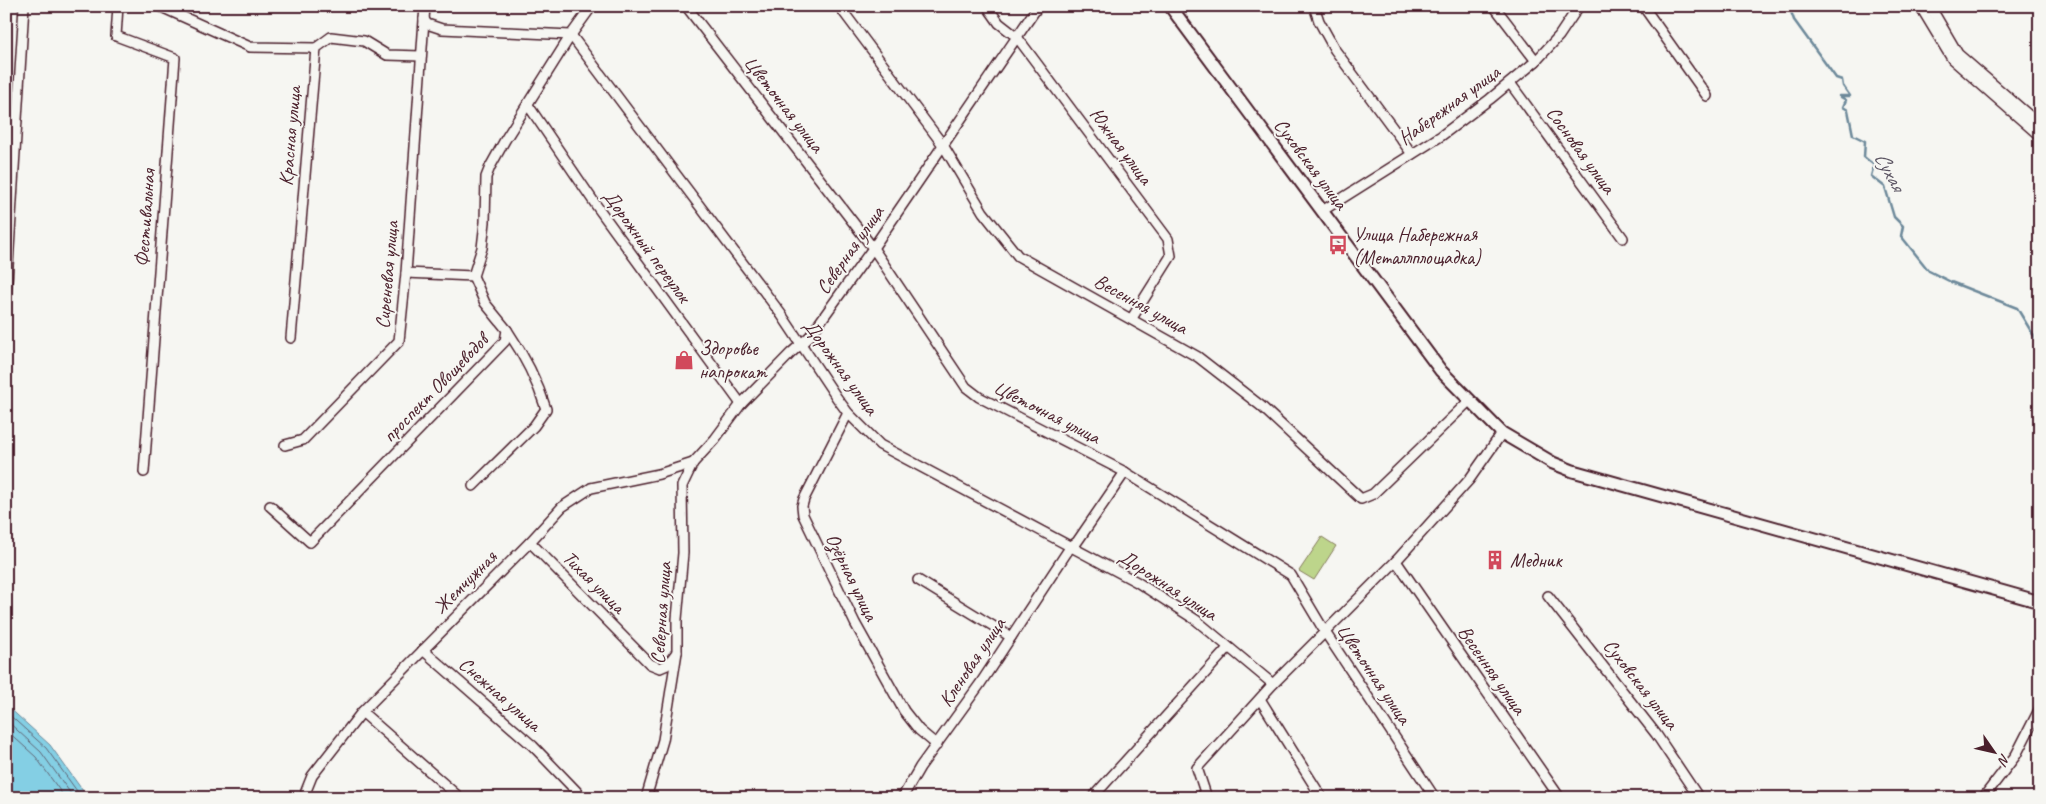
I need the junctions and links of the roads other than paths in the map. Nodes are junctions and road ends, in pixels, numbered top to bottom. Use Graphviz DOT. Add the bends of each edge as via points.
graph roads {
  1 [pos="24,6"];
  2 [pos="118,6"];
  3 [pos="159,6"];
  4 [pos="425,6"];
  5 [pos="592,6"];
  6 [pos="686,6"];
  7 [pos="839,6"];
  8 [pos="987,6"];
  9 [pos="1038,6"];
  10 [pos="1170,6"];
  11 [pos="1314,6"];
  12 [pos="1494,6"];
  13 [pos="1579,6"];
  14 [pos="1643,6"];
  15 [pos="1920,6"];
  16 [pos="1930,6"];
  17 [pos="424,19"];
  18 [pos="570,35"];
  19 [pos="1017,37"];
  20 [pos="316,48"];
  21 [pos="421,56"];
  22 [pos="1536,61"];
  23 [pos="1510,82"];
  24 [pos="1707,96"];
  25 [pos="528,105"];
  26 [pos="2040,124"];
  27 [pos="2040,136"];
  28 [pos="943,144"];
  29 [pos="1412,154"];
  30 [pos="1322,211"];
  31 [pos="1623,238"];
  32 [pos="873,248"];
  33 [pos="406,273"];
  34 [pos="474,276"];
  35 [pos="6,298"];
  36 [pos="1132,318"];
  37 [pos="507,330"];
  38 [pos="291,338"];
  39 [pos="800,344"];
  40 [pos="1470,401"];
  41 [pos="741,404"];
  42 [pos="848,413"];
  43 [pos="1502,432"];
  44 [pos="285,445"];
  45 [pos="693,463"];
  46 [pos="144,472"];
  47 [pos="1124,472"];
  48 [pos="473,486"];
  49 [pos="270,506"];
  50 [pos="530,542"];
  51 [pos="1070,546"];
  52 [pos="1396,561"];
  53 [pos="918,580"];
  54 [pos="1548,596"];
  55 [pos="2040,602"];
  56 [pos="1325,632"];
  57 [pos="1011,637"];
  58 [pos="1228,648"];
  59 [pos="423,650"];
  60 [pos="677,652"];
  61 [pos="1272,684"];
  62 [pos="1260,699"];
  63 [pos="2040,708"];
  64 [pos="362,712"];
  65 [pos="937,745"];
  66 [pos="308,794"];
  67 [pos="460,798"];
  68 [pos="583,798"];
  69 [pos="646,798"];
  70 [pos="902,798"];
  71 [pos="1092,798"];
  72 [pos="1207,798"];
  73 [pos="1322,798"];
  74 [pos="1436,798"];
  75 [pos="1560,798"];
  76 [pos="1699,798"];
  77 [pos="1983,798"];
  1 -- 35 [label="street"];
  2 -- 46 [label="street, Фестивальная" via="116,36 175,58"];
  3 -- 20 [label="street" via="250,46"];
  4 -- 17 [label="street, Сиреневая улица"];
  5 -- 18 [label="street"];
  6 -- 32 [label="street, Цветочная улица"];
  7 -- 28 [label="street, Весенняя улица"];
  8 -- 19 [label="street, Южная улица" via="999,22"];
  9 -- 19 [label="street, Северная улица"];
  10 -- 30 [label="street, Суховская улица"];
  11 -- 29 [label="street" via="1335,50"];
  12 -- 22 [label="street"];
  13 -- 22 [label="street, Набережная улица" via="1559,36"];
  14 -- 24 [label="street"];
  15 -- 27 [label="street" via="1952,58"];
  16 -- 26 [label="street" via="1958,54"];
  17 -- 18 [label="street" via="427,24 442,29"];
  17 -- 21 [label="street, Сиреневая улица"];
  18 -- 25 [label="street"];
  18 -- 39 [label="street, Дорожная улица" via="781,314"];
  19 -- 28 [label="street, Северная улица"];
  19 -- 36 [label="street, Южная улица" via="1168,240 1171,256"];
  20 -- 21 [label="street" via="331,37 364,41 388,55"];
  20 -- 38 [label="street, Красная улица"];
  21 -- 33 [label="street, Сиреневая улица"];
  22 -- 23 [label="street, Набережная улица"];
  23 -- 29 [label="street, Набережная улица" via="1441,136"];
  23 -- 31 [label="street, Сосновая улица"];
  25 -- 34 [label="street" via="486,178 482,248"];
  25 -- 41 [label="street, Дорожный переулок" via="596,205"];
  28 -- 32 [label="street, Северная улица"];
  28 -- 36 [label="street, Весенняя улица" via="983,212 1018,256"];
  29 -- 30 [label="street, Набережная улица"];
  30 -- 40 [label="street, Суховская улица" via="1441,371"];
  32 -- 39 [label="street, Северная улица" via="810,336"];
  32 -- 47 [label="street, Цветочная улица" via="966,387 978,397"];
  33 -- 34 [label="street"];
  33 -- 44 [label="street, Сиреневая улица" via="399,341 303,440"];
  34 -- 37 [label="street, проспект Овощеводов" via="485,303"];
  36 -- 40 [label="street, Весенняя улица" via="1198,357 1262,406 1362,499 1373,494"];
  37 -- 48 [label="street" via="522,352 546,409 534,426"];
  37 -- 49 [label="street, проспект Овощеводов" via="505,341 310,542"];
  39 -- 41 [label="street, Северная улица"];
  39 -- 42 [label="street, Дорожная улица"];
  40 -- 43 [label="street, Суховская улица"];
  41 -- 45 [label="street, Северная улица"];
  42 -- 51 [label="street, Дорожная улица" via="880,445"];
  42 -- 65 [label="street, Озёрная улица" via="804,498 803,514 855,623 904,711"];
  43 -- 52 [label="street" via="1469,480"];
  43 -- 55 [label="street, Суховская улица" via="1553,463 1573,471"];
  45 -- 50 [label="street, Жемчужная" via="659,474 591,488 562,507"];
  45 -- 60 [label="street, Северная улица" via="682,486 684,537"];
  47 -- 51 [label="street, Кленовая улица" via="1077,542"];
  47 -- 56 [label="street, Цветочная улица" via="1291,575"];
  50 -- 59 [label="street, Жемчужная"];
  50 -- 60 [label="street, Тихая улица" via="650,664 660,668 667,665"];
  51 -- 57 [label="street, Кленовая улица"];
  51 -- 58 [label="street, Дорожная улица" via="1162,598 1196,620"];
  52 -- 56 [label="street"];
  52 -- 75 [label="street, Весенняя улица"];
  53 -- 57 [label="street"];
  54 -- 76 [label="street, Суховская улица" via="1656,734"];
  56 -- 61 [label="street"];
  56 -- 74 [label="street, Цветочная улица"];
  57 -- 65 [label="street, Кленовая улица"];
  58 -- 61 [label="street, Дорожная улица"];
  58 -- 71 [label="street"];
  59 -- 64 [label="street, Жемчужная"];
  59 -- 68 [label="street, Снежная улица" via="533,746"];
  60 -- 69 [label="street, Северная улица" via="664,740"];
  61 -- 62 [label="street"];
  62 -- 72 [label="street" via="1197,768"];
  62 -- 73 [label="street"];
  63 -- 77 [label="street" via="2016,756"];
  64 -- 66 [label="street, Жемчужная" via="312,776"];
  64 -- 67 [label="street"];
  65 -- 70 [label="street, Кленовая улица"];
}
